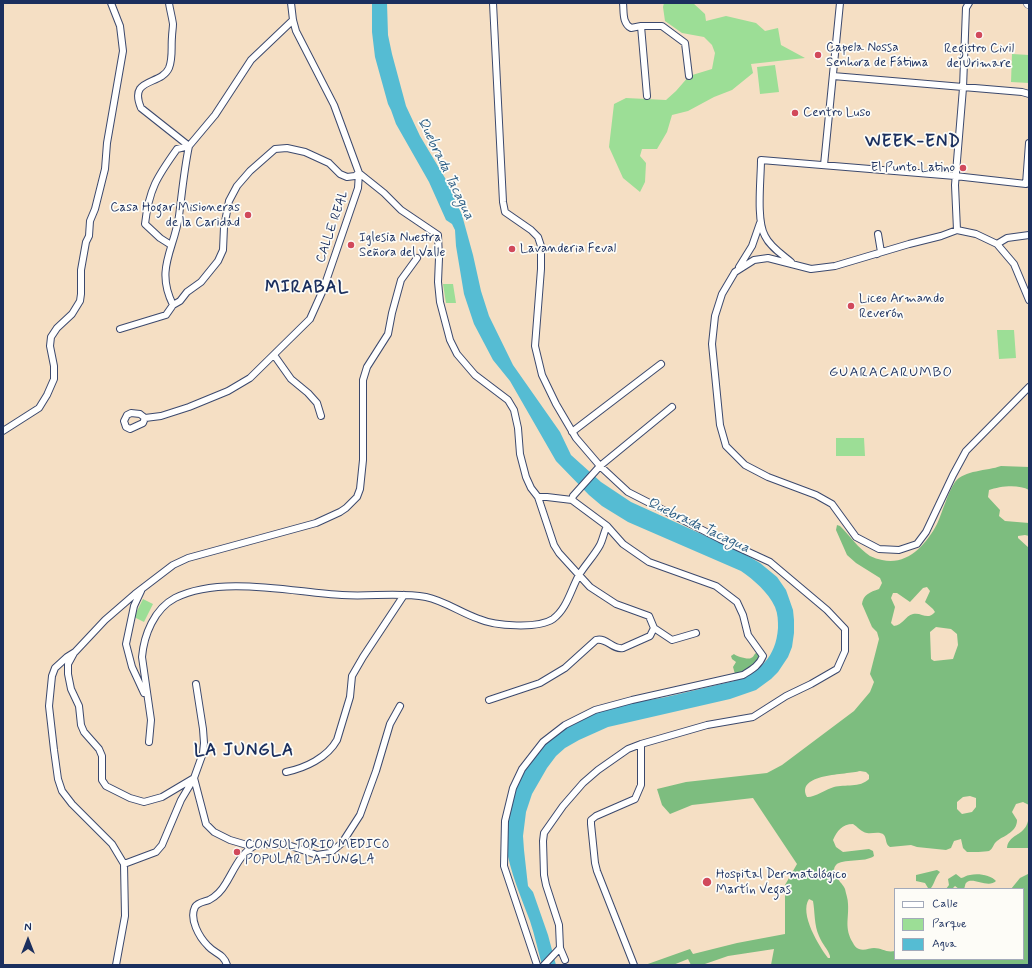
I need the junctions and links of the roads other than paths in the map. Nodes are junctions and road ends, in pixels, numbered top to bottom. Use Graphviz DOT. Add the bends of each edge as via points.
graph roads {
  1 [pos="111,3"];
  2 [pos="169,3"];
  3 [pos="291,3"];
  4 [pos="493,3"];
  5 [pos="623,3"];
  6 [pos="840,3"];
  7 [pos="970,3"];
  8 [pos="293,20"];
  9 [pos="641,26"];
  10 [pos="689,76"];
  11 [pos="833,76"];
  12 [pos="963,88"];
  13 [pos="1029,94"];
  14 [pos="647,96"];
  15 [pos="1029,143"];
  16 [pos="189,146"];
  17 [pos="824,165"];
  18 [pos="359,173"];
  19 [pos="956,176"];
  20 [pos="1027,184"];
  21 [pos="760,223"];
  22 [pos="957,230"];
  23 [pos="878,234"];
  24 [pos="1029,234"];
  25 [pos="997,244"];
  26 [pos="171,246"];
  27 [pos="881,252"];
  28 [pos="417,258"];
  29 [pos="793,263"];
  30 [pos="735,272"];
  31 [pos="1029,298"];
  32 [pos="173,305"];
  33 [pos="120,329"];
  34 [pos="274,356"];
  35 [pos="661,364"];
  36 [pos="1029,387"];
  37 [pos="672,407"];
  38 [pos="321,416"];
  39 [pos="145,418"];
  40 [pos="4,428"];
  41 [pos="572,432"];
  42 [pos="600,466"];
  43 [pos="538,497"];
  44 [pos="573,498"];
  45 [pos="607,526"];
  46 [pos="579,576"];
  47 [pos="141,589"];
  48 [pos="404,595"];
  49 [pos="654,628"];
  50 [pos="696,633"];
  51 [pos="75,652"];
  52 [pos="196,684"];
  53 [pos="147,700"];
  54 [pos="489,700"];
  55 [pos="400,706"];
  56 [pos="150,742"];
  57 [pos="641,744"];
  58 [pos="286,772"];
  59 [pos="194,778"];
  60 [pos="258,845"];
  61 [pos="124,864"];
  62 [pos="560,948"];
  63 [pos="565,960"];
  64 [pos="116,965"];
  65 [pos="226,965"];
  66 [pos="537,965"];
  67 [pos="544,965"];
  68 [pos="634,965"];
  1 -- 40 [label="street" via="120,26 123,51 105,169 90,221 81,270 80,301 51,337 54,379 47,395 39,408"];
  2 -- 16 [label="street" via="173,25 172,53 168,69 143,85 137,99 141,108"];
  3 -- 8 [label="street, CALLE REAL"];
  4 -- 41 [label="street" via="503,202 506,212 531,230 538,237 541,246 535,346 542,374"];
  5 -- 9 [label="street" via="626,25 631,28"];
  6 -- 11 [label="street"];
  7 -- 12 [label="street" via="966,8"];
  8 -- 16 [label="street" via="251,60 215,115"];
  8 -- 18 [label="street, CALLE REAL" via="296,31 334,105"];
  9 -- 10 [label="street" via="662,26 685,43"];
  9 -- 14 [label="street"];
  11 -- 12 [label="street"];
  11 -- 17 [label="street"];
  12 -- 13 [label="street"];
  12 -- 19 [label="street"];
  15 -- 20 [label="street"];
  16 -- 26 [label="street" via="177,231"];
  16 -- 26 [label="street" via="177,149 165,166 152,191 147,211 146,224"];
  17 -- 19 [label="street"];
  17 -- 21 [label="street" via="761,160"];
  18 -- 32 [label="street" via="347,177 328,163 305,152 286,148 276,149 236,186 229,201 223,250 218,261 201,282"];
  18 -- 34 [label="street, CALLE REAL" via="356,195 323,290 310,319"];
  18 -- 43 [label="street" via="401,210 438,235 440,302 450,340 457,354 475,375 508,400 514,410 523,466 531,488"];
  19 -- 20 [label="street"];
  19 -- 22 [label="street"];
  21 -- 29 [label="street" via="765,237"];
  21 -- 30 [label="street" via="752,246"];
  22 -- 25 [label="street" via="976,234"];
  22 -- 27 [label="street"];
  23 -- 27 [label="street"];
  24 -- 25 [label="street" via="1007,238"];
  25 -- 31 [label="street" via="1014,264"];
  26 -- 32 [label="street" via="166,262 166,284"];
  27 -- 29 [label="street" via="835,266 811,269"];
  28 -- 47 [label="street" via="401,280 388,334 365,374 362,477 357,497 352,503 340,512 316,523 188,558 173,565"];
  29 -- 30 [label="street" via="768,258 754,260"];
  30 -- 36 [label="street" via="722,294 715,316 712,344 720,425 726,446 745,465 832,504 856,537 879,549 899,550 916,544 926,532 966,451"];
  32 -- 33 [label="street" via="166,315"];
  34 -- 38 [label="street" via="290,379 317,404"];
  34 -- 39 [label="street, CALLE REAL" via="250,378 228,391 161,416"];
  35 -- 41 [label="street"];
  37 -- 42 [label="street"];
  41 -- 42 [label="street"];
  42 -- 44 [label="street"];
  42 -- 57 [label="street" via="628,492 775,565 833,615 845,629 845,651 837,669 828,675 752,717 707,725"];
  43 -- 44 [label="street"];
  43 -- 46 [label="street" via="554,544"];
  44 -- 45 [label="street"];
  45 -- 46 [label="street" via="599,546"];
  45 -- 66 [label="street" via="623,544 650,562 716,586 737,602 748,635 763,656 754,668 742,675 632,700 589,713 565,725 543,742 522,769 513,788 505,821 504,866"];
  46 -- 48 [label="street" via="562,610 552,619 536,625 480,620 426,597"];
  46 -- 49 [label="street" via="590,587 616,604 649,616"];
  47 -- 51 [label="street" via="105,620"];
  47 -- 53 [label="street" via="134,606 126,644 132,667"];
  48 -- 53 [label="street" via="344,596 220,586 181,596 163,606 146,637 142,657"];
  48 -- 58 [label="street" via="352,676 350,697 333,747 316,761"];
  49 -- 50 [label="street" via="672,640"];
  49 -- 54 [label="street" via="650,636 620,649 600,638 565,668 540,683"];
  51 -- 59 [label="street" via="68,664 71,689 79,706 84,732 102,756 102,780 106,786 144,802 162,797"];
  51 -- 61 [label="street" via="55,668 50,689 49,706 58,779 62,792 112,844"];
  52 -- 59 [label="street" via="204,743"];
  53 -- 56 [label="street" via="151,720"];
  55 -- 60 [label="street" via="390,724 360,815 339,846 330,853 317,855 288,845"];
  57 -- 62 [label="street" via="628,749 583,783 544,833 544,875 560,934"];
  57 -- 68 [label="street" via="641,785 635,799 591,820 597,871"];
  59 -- 60 [label="street" via="206,824 230,840"];
  59 -- 61 [label="street" via="181,800 162,845 156,852"];
  60 -- 65 [label="street" via="251,847 239,861 220,891 209,900 197,904 193,915 201,937 208,947 225,959"];
  61 -- 64 [label="street" via="125,916"];
  62 -- 63 [label="street"];
  62 -- 67 [label="street"];
}
